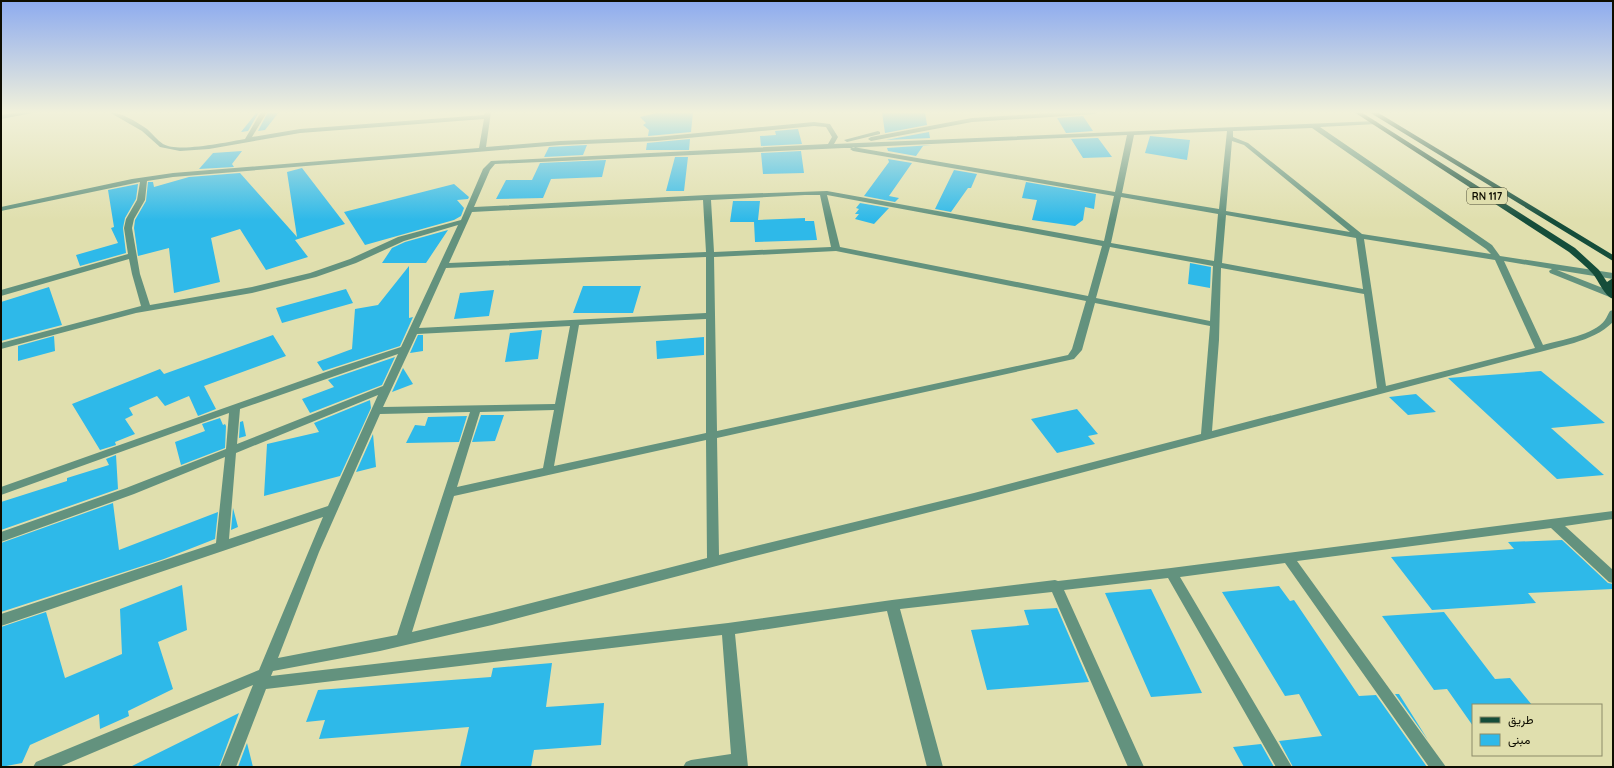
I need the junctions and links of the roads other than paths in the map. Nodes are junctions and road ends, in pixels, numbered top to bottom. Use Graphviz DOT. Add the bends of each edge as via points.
graph roads {
  1 [pos="166,148"];
  2 [pos="198,148"];
  3 [pos="507,148"];
  4 [pos="795,148"];
  5 [pos="845,148"];
  6 [pos="1128,148"];
  7 [pos="1228,148"];
  8 [pos="1251,148"];
  9 [pos="1346,148"];
  10 [pos="1414,148"];
  11 [pos="1431,148"];
  12 [pos="482,150"];
  13 [pos="144,179"];
  14 [pos="823,193"];
  15 [pos="1119,194"];
  16 [pos="707,197"];
  17 [pos="1,209"];
  18 [pos="469,210"];
  19 [pos="1221,212"];
  20 [pos="464,221"];
  21 [pos="1360,236"];
  22 [pos="1107,244"];
  23 [pos="836,249"];
  24 [pos="710,253"];
  25 [pos="132,256"];
  26 [pos="1498,258"];
  27 [pos="1613,259"];
  28 [pos="1217,264"];
  29 [pos="1534,264"];
  30 [pos="444,266"];
  31 [pos="1596,272"];
  32 [pos="1613,276"];
  33 [pos="1613,281"];
  34 [pos="1367,292"];
  35 [pos="1,293"];
  36 [pos="1611,294"];
  37 [pos="1090,299"];
  38 [pos="146,307"];
  39 [pos="1613,313"];
  40 [pos="709,316"];
  41 [pos="1611,322"];
  42 [pos="575,323"];
  43 [pos="1214,324"];
  44 [pos="413,331"];
  45 [pos="1,346"];
  46 [pos="404,349"];
  47 [pos="1540,349"];
  48 [pos="385,389"];
  49 [pos="1382,391"];
  50 [pos="559,406"];
  51 [pos="235,407"];
  52 [pos="476,409"];
  53 [pos="376,411"];
  54 [pos="711,434"];
  55 [pos="1206,436"];
  56 [pos="230,452"];
  57 [pos="548,471"];
  58 [pos="1,491"];
  59 [pos="449,493"];
  60 [pos="332,509"];
  61 [pos="1613,515"];
  62 [pos="1554,523"];
  63 [pos="1,537"];
  64 [pos="222,546"];
  65 [pos="1288,558"];
  66 [pos="713,561"];
  67 [pos="1171,574"];
  68 [pos="1613,578"];
  69 [pos="1055,586"];
  70 [pos="892,605"];
  71 [pos="1,620"];
  72 [pos="728,629"];
  73 [pos="404,639"];
  74 [pos="264,674"];
  75 [pos="739,764"];
  76 [pos="41,767"];
  77 [pos="228,767"];
  78 [pos="691,767"];
  79 [pos="935,767"];
  80 [pos="1136,767"];
  81 [pos="1284,767"];
  82 [pos="1438,767"];
  1 -- 2 [label="street"];
  3 -- 12 [label="street"];
  4 -- 18 [label="street" via="497,162 488,166"];
  5 -- 15 [label="street"];
  6 -- 15 [label="street"];
  7 -- 19 [label="street"];
  8 -- 21 [label="street"];
  9 -- 26 [label="street" via="1483,242"];
  10 -- 31 [label="main road, RN 117" via="1572,250"];
  11 -- 27 [label="main road, RN 117"];
  12 -- 13 [label="street" via="216,170"];
  13 -- 17 [label="street"];
  13 -- 25 [label="street" via="141,200 128,223"];
  14 -- 16 [label="street"];
  14 -- 22 [label="street"];
  14 -- 23 [label="street"];
  15 -- 19 [label="street"];
  15 -- 22 [label="street"];
  16 -- 18 [label="street"];
  16 -- 24 [label="street"];
  18 -- 20 [label="street"];
  19 -- 21 [label="street"];
  19 -- 28 [label="street"];
  20 -- 30 [label="street"];
  20 -- 38 [label="street" via="413,235 353,261 307,276 252,290"];
  21 -- 26 [label="street"];
  21 -- 34 [label="street"];
  22 -- 28 [label="street"];
  22 -- 37 [label="street"];
  23 -- 24 [label="street"];
  23 -- 37 [label="street"];
  24 -- 30 [label="street"];
  24 -- 40 [label="street"];
  25 -- 35 [label="street"];
  25 -- 38 [label="street"];
  26 -- 29 [label="street"];
  26 -- 47 [label="street"];
  28 -- 34 [label="street"];
  28 -- 43 [label="street"];
  29 -- 31 [label="street"];
  29 -- 36 [label="street"];
  30 -- 44 [label="street"];
  31 -- 32 [label="street"];
  31 -- 36 [label="main road, RN 117"];
  33 -- 36 [label="main road" via="1608,285"];
  34 -- 49 [label="street"];
  37 -- 43 [label="street"];
  37 -- 54 [label="street" via="1077,350 1064,360"];
  38 -- 45 [label="street"];
  39 -- 41 [label="street"];
  40 -- 42 [label="street"];
  40 -- 54 [label="street"];
  41 -- 47 [label="street" via="1589,334"];
  42 -- 44 [label="street"];
  42 -- 50 [label="street"];
  43 -- 55 [label="street"];
  44 -- 46 [label="street"];
  46 -- 48 [label="street"];
  46 -- 51 [label="street"];
  47 -- 49 [label="street"];
  48 -- 53 [label="street"];
  48 -- 56 [label="street"];
  49 -- 55 [label="street"];
  50 -- 52 [label="street"];
  50 -- 57 [label="street"];
  51 -- 56 [label="street"];
  51 -- 58 [label="street"];
  52 -- 53 [label="street"];
  52 -- 59 [label="street"];
  53 -- 60 [label="street"];
  54 -- 57 [label="street"];
  54 -- 66 [label="street"];
  55 -- 66 [label="street" via="974,497"];
  56 -- 63 [label="street"];
  56 -- 64 [label="street"];
  57 -- 59 [label="street"];
  59 -- 73 [label="street"];
  60 -- 64 [label="street"];
  60 -- 74 [label="street"];
  61 -- 62 [label="street"];
  62 -- 65 [label="street"];
  62 -- 68 [label="street"];
  64 -- 71 [label="street"];
  65 -- 67 [label="street"];
  65 -- 82 [label="street"];
  66 -- 73 [label="street" via="492,619"];
  67 -- 69 [label="street"];
  67 -- 81 [label="street"];
  69 -- 70 [label="street"];
  69 -- 80 [label="street"];
  70 -- 72 [label="street"];
  70 -- 79 [label="street"];
  72 -- 74 [label="street"];
  72 -- 75 [label="street"];
  73 -- 74 [label="street"];
  74 -- 76 [label="street"];
  74 -- 77 [label="street"];
  75 -- 78 [label="street"];
}
